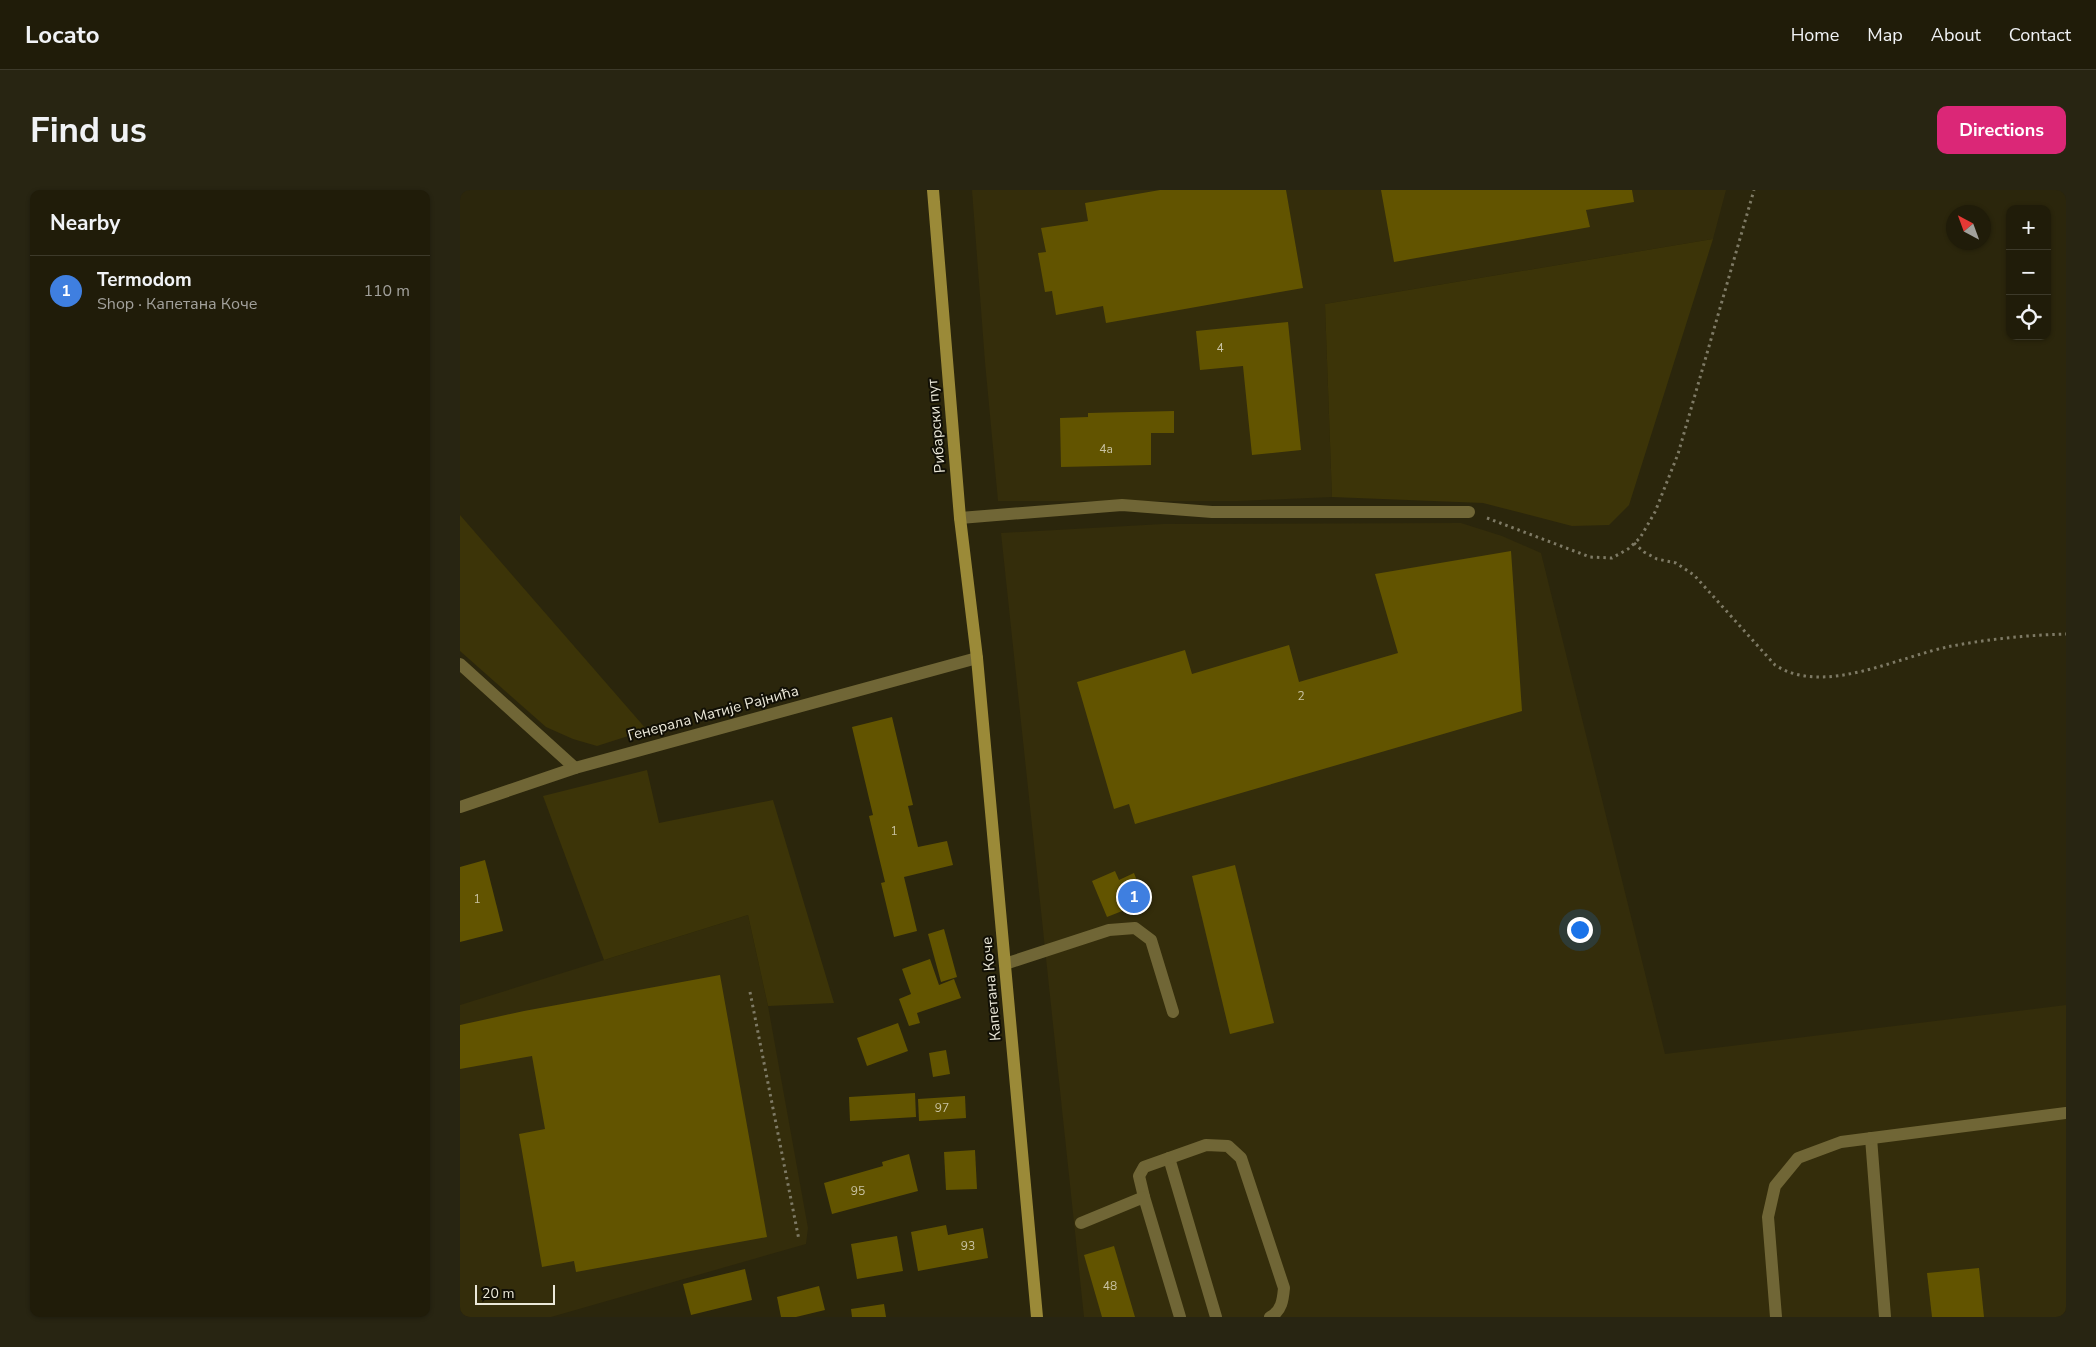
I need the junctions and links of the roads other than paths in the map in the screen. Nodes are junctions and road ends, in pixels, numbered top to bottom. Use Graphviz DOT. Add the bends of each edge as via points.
graph roads {
  1 [pos="933,190"];
  2 [pos="1469,512"];
  3 [pos="960,518"];
  4 [pos="977,658"];
  5 [pos="460,664"];
  6 [pos="575,768"];
  7 [pos="460,806"];
  8 [pos="1005,964"];
  9 [pos="1173,1012"];
  10 [pos="2066,1112"];
  11 [pos="1871,1138"];
  12 [pos="1168,1158"];
  13 [pos="1144,1197"];
  14 [pos="1081,1223"];
  15 [pos="1037,1317"];
  16 [pos="1180,1317"];
  17 [pos="1216,1317"];
  18 [pos="1270,1317"];
  19 [pos="1776,1317"];
  20 [pos="1885,1317"];
  1 -- 3 [label="main road, Рибарски пут"];
  2 -- 3 [label="street" via="1212,512 1122,505"];
  3 -- 4 [label="main road, Рибарски пут"];
  4 -- 6 [label="street, Генерала Матије Рајнића"];
  4 -- 8 [label="main road, Капетана Коче"];
  5 -- 6 [label="street"];
  6 -- 7 [label="street, Генерала Матије Рајнића"];
  8 -- 9 [label="street" via="1109,930 1135,928 1151,940"];
  8 -- 15 [label="main road, Капетана Коче"];
  10 -- 11 [label="street"];
  11 -- 19 [label="street" via="1841,1142 1798,1158 1775,1186 1768,1217"];
  11 -- 20 [label="street"];
  12 -- 13 [label="street" via="1144,1166 1138,1176"];
  12 -- 17 [label="street"];
  12 -- 18 [label="street" via="1206,1145 1228,1146 1241,1158 1284,1288 1283,1302"];
  13 -- 14 [label="street"];
  13 -- 16 [label="street"];
}
